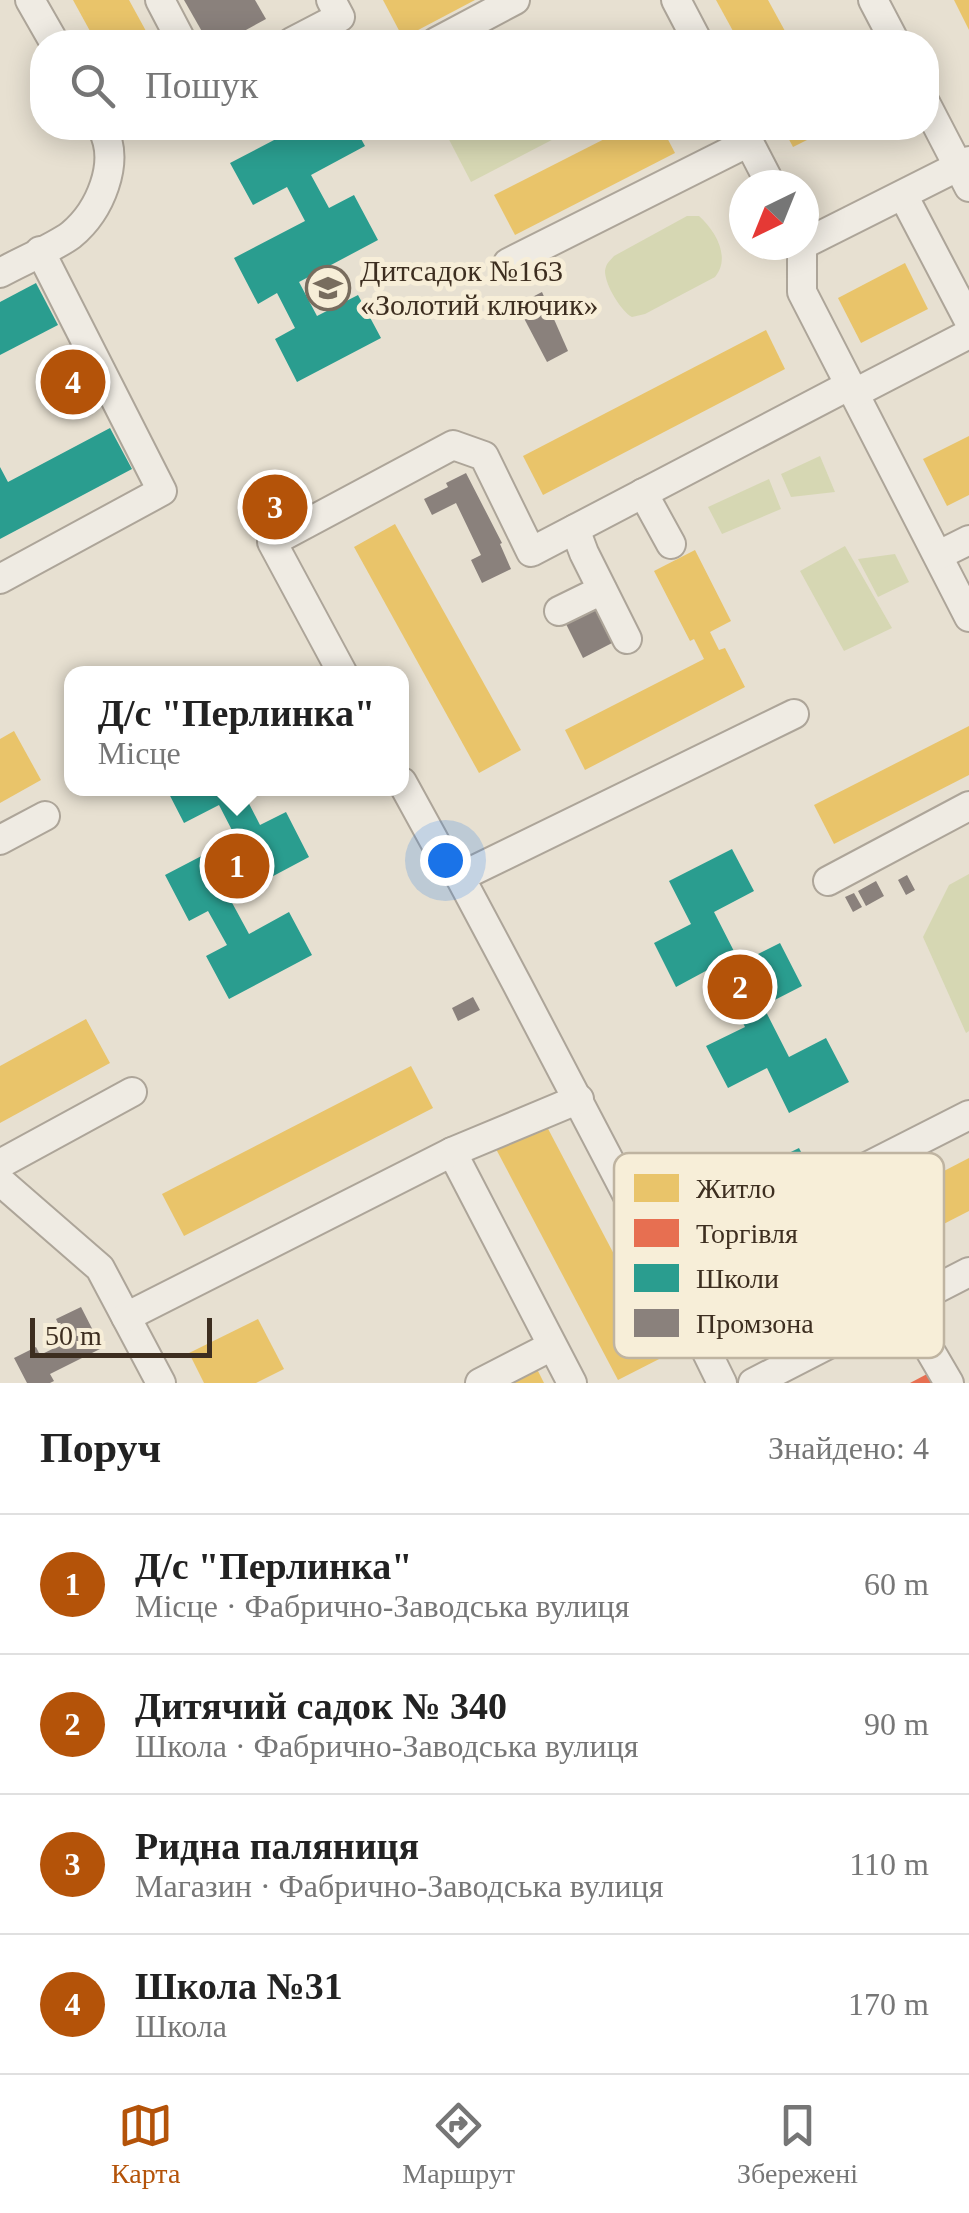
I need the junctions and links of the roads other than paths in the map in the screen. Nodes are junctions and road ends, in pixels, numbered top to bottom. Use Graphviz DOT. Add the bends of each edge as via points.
graph roads {
  1 [pos="30,0"];
  2 [pos="160,0"];
  3 [pos="331,0"];
  4 [pos="515,0"];
  5 [pos="676,0"];
  6 [pos="873,0"];
  7 [pos="47,30"];
  8 [pos="176,30"];
  9 [pos="315,30"];
  10 [pos="459,30"];
  11 [pos="692,30"];
  12 [pos="889,30"];
  13 [pos="939,126"];
  14 [pos="114,140"];
  15 [pos="734,140"];
  16 [pos="748,140"];
  17 [pos="763,170"];
  18 [pos="966,172"];
  19 [pos="904,194"];
  20 [pos="819,237"];
  21 [pos="40,251"];
  22 [pos="803,260"];
  23 [pos="508,263"];
  24 [pos="0,272"];
  25 [pos="969,321"];
  26 [pos="969,334"];
  27 [pos="852,389"];
  28 [pos="643,493"];
  29 [pos="575,529"];
  30 [pos="969,540"];
  31 [pos="671,544"];
  32 [pos="939,556"];
  33 [pos="0,579"];
  34 [pos="602,590"];
  35 [pos="967,610"];
  36 [pos="558,611"];
  37 [pos="627,640"];
  38 [pos="339,666"];
  39 [pos="794,714"];
  40 [pos="409,795"];
  41 [pos="969,806"];
  42 [pos="45,816"];
  43 [pos="0,840"];
  44 [pos="460,877"];
  45 [pos="828,881"];
  46 [pos="132,1092"];
  47 [pos="578,1100"];
  48 [pos="969,1116"];
  49 [pos="452,1152"];
  50 [pos="896,1153"];
  51 [pos="0,1164"];
  52 [pos="614,1170"];
  53 [pos="0,1181"];
  54 [pos="969,1272"];
  55 [pos="944,1285"];
  56 [pos="126,1317"];
  57 [pos="552,1346"];
  58 [pos="710,1358"];
  59 [pos="802,1358"];
  60 [pos="934,1358"];
  61 [pos="162,1383"];
  62 [pos="480,1383"];
  63 [pos="572,1383"];
  64 [pos="722,1383"];
  65 [pos="753,1383"];
  66 [pos="948,1383"];
  1 -- 7 [label="street"];
  2 -- 8 [label="street"];
  3 -- 9 [label="street" via="340,17"];
  4 -- 10 [label="street"];
  5 -- 11 [label="street"];
  6 -- 12 [label="street"];
  13 -- 18 [label="street"];
  14 -- 21 [label="street" via="92,214"];
  15 -- 23 [label="street"];
  16 -- 17 [label="street"];
  18 -- 19 [label="street"];
  19 -- 20 [label="street"];
  19 -- 25 [label="street"];
  21 -- 24 [label="street"];
  21 -- 33 [label="street" via="162,491"];
  22 -- 27 [label="street" via="802,292"];
  26 -- 27 [label="street"];
  27 -- 28 [label="street"];
  27 -- 32 [label="street"];
  28 -- 29 [label="street"];
  28 -- 31 [label="street"];
  29 -- 34 [label="street"];
  29 -- 38 [label="street" via="531,552 484,456 454,445 272,542"];
  30 -- 32 [label="street"];
  32 -- 35 [label="street"];
  34 -- 36 [label="street"];
  34 -- 37 [label="street"];
  39 -- 44 [label="street"];
  40 -- 44 [label="street"];
  41 -- 45 [label="street"];
  42 -- 43 [label="street"];
  44 -- 47 [label="street"];
  46 -- 51 [label="street"];
  47 -- 49 [label="street"];
  47 -- 52 [label="street"];
  48 -- 50 [label="street"];
  49 -- 56 [label="street"];
  49 -- 57 [label="street"];
  53 -- 56 [label="street" via="100,1268"];
  54 -- 55 [label="street"];
  56 -- 61 [label="street"];
  57 -- 62 [label="street"];
  57 -- 63 [label="street"];
  58 -- 64 [label="street"];
  59 -- 65 [label="street"];
  60 -- 66 [label="street"];
}
